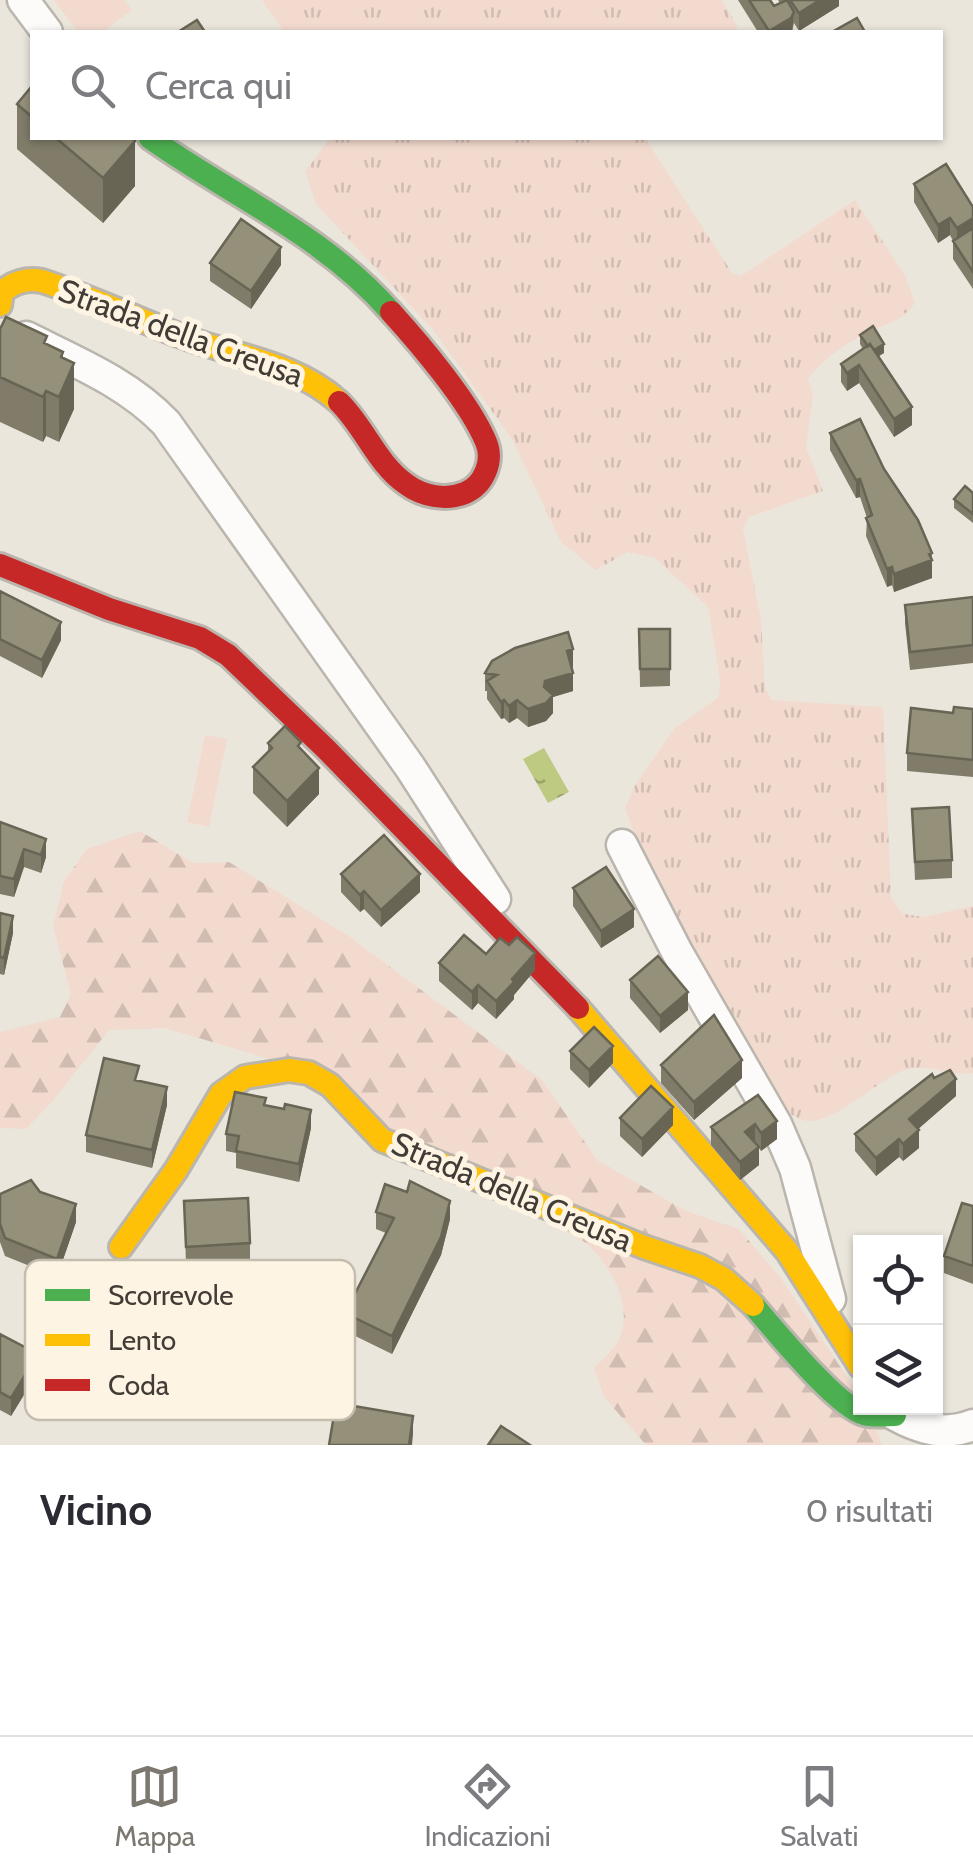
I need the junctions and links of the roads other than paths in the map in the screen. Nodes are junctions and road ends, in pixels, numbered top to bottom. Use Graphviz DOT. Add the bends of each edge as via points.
graph roads {
  1 [pos="23,0"];
  2 [pos="45,30"];
  3 [pos="153,140"];
  4 [pos="0,305"];
  5 [pos="0,565"];
  6 [pos="622,845"];
  7 [pos="515,942"];
  8 [pos="121,1247"];
  9 [pos="839,1331"];
  10 [pos="853,1354"];
  11 [pos="853,1408"];
  12 [pos="900,1415"];
  13 [pos="973,1425"];
  1 -- 2 [label="street"];
  3 -- 4 [label="street, Strada della Creusa" via="314,241 391,313 487,444 492,462 482,484 448,496 408,485 336,398 279,368 38,280 11,284"];
  4 -- 7 [label="street, Strada della Creusa" via="6,321 26,336 113,381 166,423 410,767 499,904"];
  5 -- 7 [label="street, Strada della Creusa" via="219,648"];
  6 -- 9 [label="street, Strada della Creusa" via="796,1168"];
  7 -- 9 [label="street, Strada della Creusa" via="752,1208"];
  8 -- 11 [label="street, Strada della Creusa" via="227,1088 265,1073 308,1073 339,1093 382,1140 724,1279"];
  9 -- 10 [label="street, Strada della Creusa"];
  12 -- 13 [label="street, Strada della Creusa" via="930,1430"];
}
